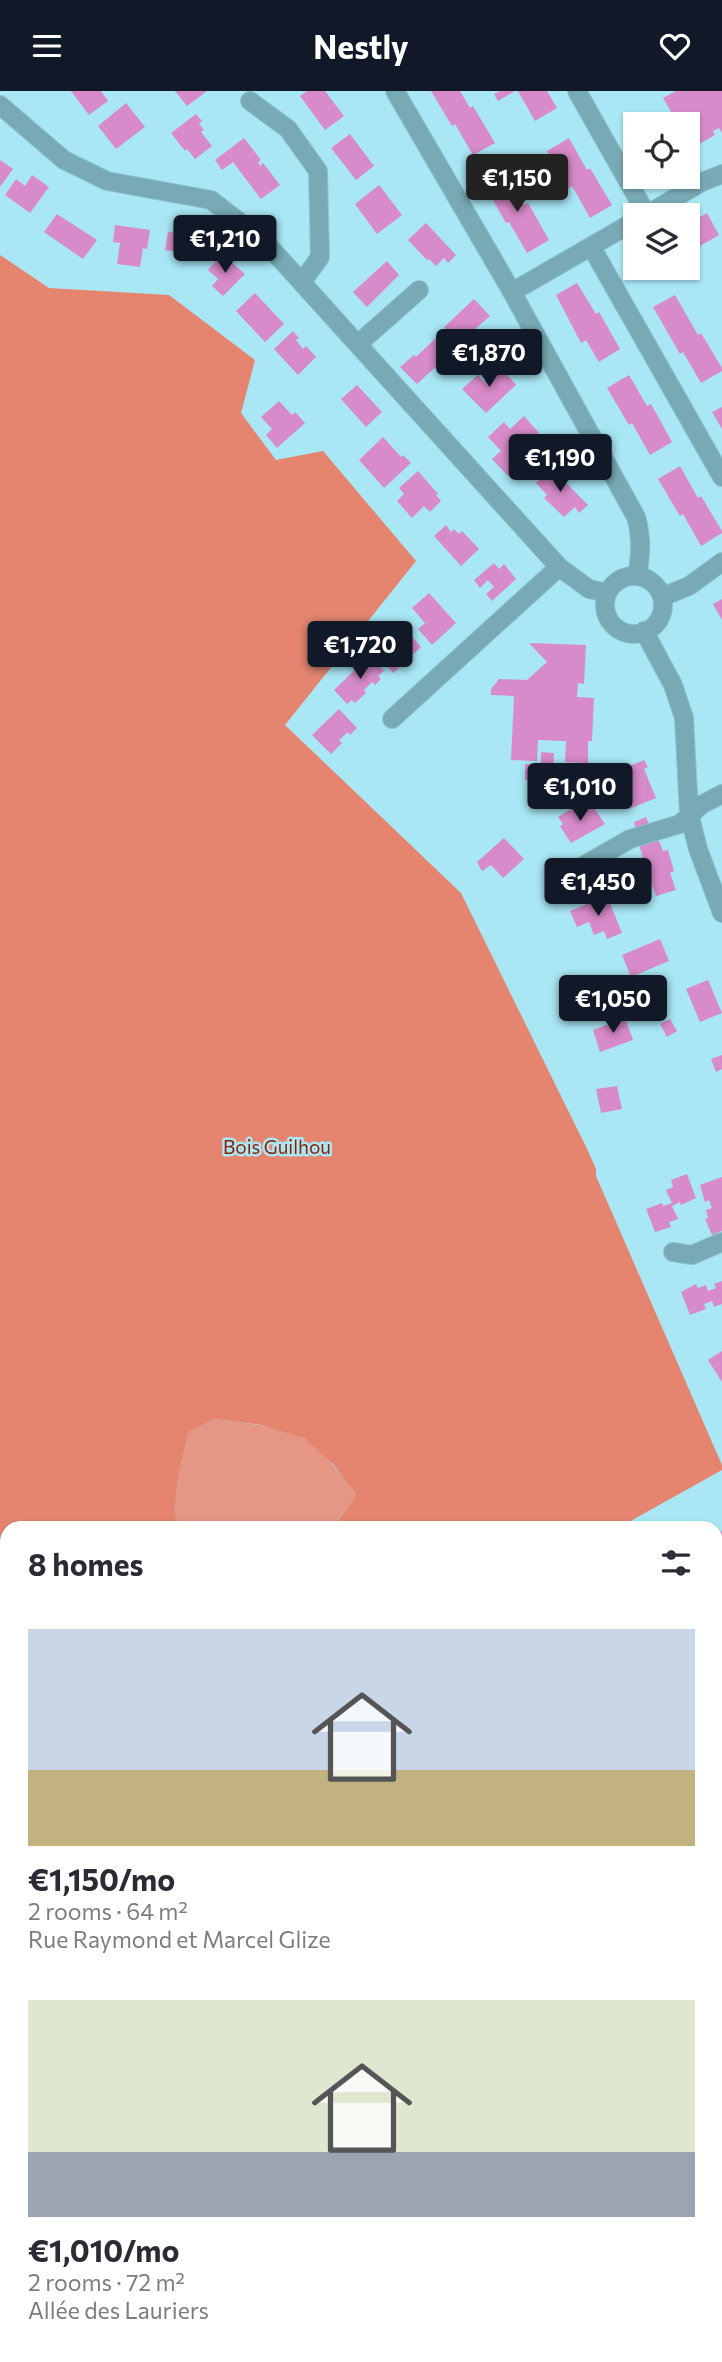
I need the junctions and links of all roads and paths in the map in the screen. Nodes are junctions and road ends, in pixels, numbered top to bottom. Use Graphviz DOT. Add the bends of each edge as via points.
graph roads {
  1 [pos="395,91"];
  2 [pos="577,91"];
  3 [pos="250,100"];
  4 [pos="0,105"];
  5 [pos="722,174"];
  6 [pos="639,203"];
  7 [pos="666,203"];
  8 [pos="623,228"];
  9 [pos="592,247"];
  10 [pos="302,282"];
  11 [pos="418,290"];
  12 [pos="512,292"];
  13 [pos="358,344"];
  14 [pos="722,477"];
  15 [pos="722,562"];
  16 [pos="559,567"];
  17 [pos="637,576"];
  18 [pos="607,593"];
  19 [pos="662,597"];
  20 [pos="644,631"];
  21 [pos="392,719"];
  22 [pos="722,794"];
  23 [pos="689,813"];
  24 [pos="555,881"];
  25 [pos="722,913"];
  26 [pos="722,1242"];
  27 [pos="673,1252"];
  1 -- 12 [label="street"];
  2 -- 6 [label="street"];
  3 -- 10 [label="street" via="288,129 318,171 320,257"];
  4 -- 10 [label="street" via="64,160 107,181 211,200 265,242"];
  5 -- 7 [label="street"];
  8 -- 9 [label="street"];
  9 -- 12 [label="street"];
  9 -- 14 [label="street"];
  10 -- 13 [label="street"];
  11 -- 13 [label="street"];
  12 -- 17 [label="street" via="636,517 641,555"];
  13 -- 16 [label="street"];
  15 -- 19 [label="street" via="689,586"];
  16 -- 18 [label="street" via="589,589"];
  16 -- 21 [label="street"];
  17 -- 18 [label="street" via="618,580"];
  17 -- 19 [label="street" via="649,580"];
  18 -- 20 [label="street" via="606,613 616,628"];
  19 -- 20 [label="street" via="660,616"];
  20 -- 23 [label="street" via="673,685 684,717"];
  22 -- 23 [label="street"];
  23 -- 24 [label="street" via="680,824 630,839"];
  23 -- 25 [label="street"];
  26 -- 27 [label="street" via="692,1255"];
}
